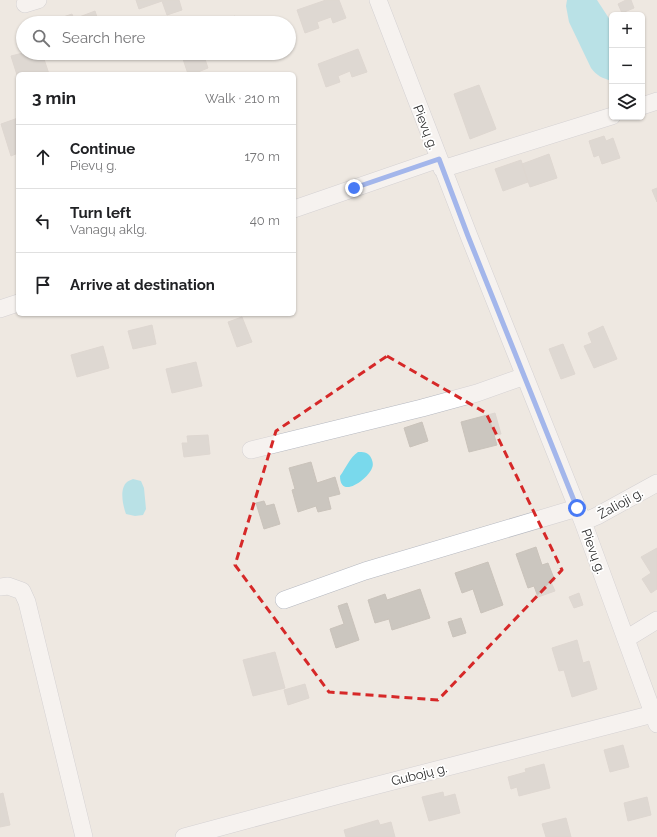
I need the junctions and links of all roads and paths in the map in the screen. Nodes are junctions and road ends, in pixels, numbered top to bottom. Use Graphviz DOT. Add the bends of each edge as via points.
graph roads {
  1 [pos="378,0"];
  2 [pos="657,102"];
  3 [pos="645,105"];
  4 [pos="609,117"];
  5 [pos="440,164"];
  6 [pos="296,207"];
  7 [pos="16,304"];
  8 [pos="0,309"];
  9 [pos="525,376"];
  10 [pos="251,450"];
  11 [pos="657,483"];
  12 [pos="580,515"];
  13 [pos="0,587"];
  14 [pos="284,600"];
  15 [pos="657,620"];
  16 [pos="626,639"];
  17 [pos="655,719"];
  18 [pos="84,837"];
  19 [pos="184,837"];
  1 -- 5 [label="street, Pievų g."];
  2 -- 3 [label="street"];
  4 -- 5 [label="street"];
  5 -- 6 [label="street"];
  5 -- 9 [label="street, Pievų g."];
  7 -- 8 [label="street"];
  9 -- 10 [label="street" via="422,408"];
  9 -- 12 [label="street, Pievų g."];
  11 -- 12 [label="street, Žalioji g." via="597,516"];
  12 -- 14 [label="street, Žalioji g." via="365,572"];
  12 -- 16 [label="street, Pievų g."];
  13 -- 18 [label="street" via="8,586 22,591 27,602"];
  15 -- 16 [label="street"];
  16 -- 17 [label="street, Pievų g."];
  17 -- 19 [label="street, Gubojų g." via="343,794"];
}
